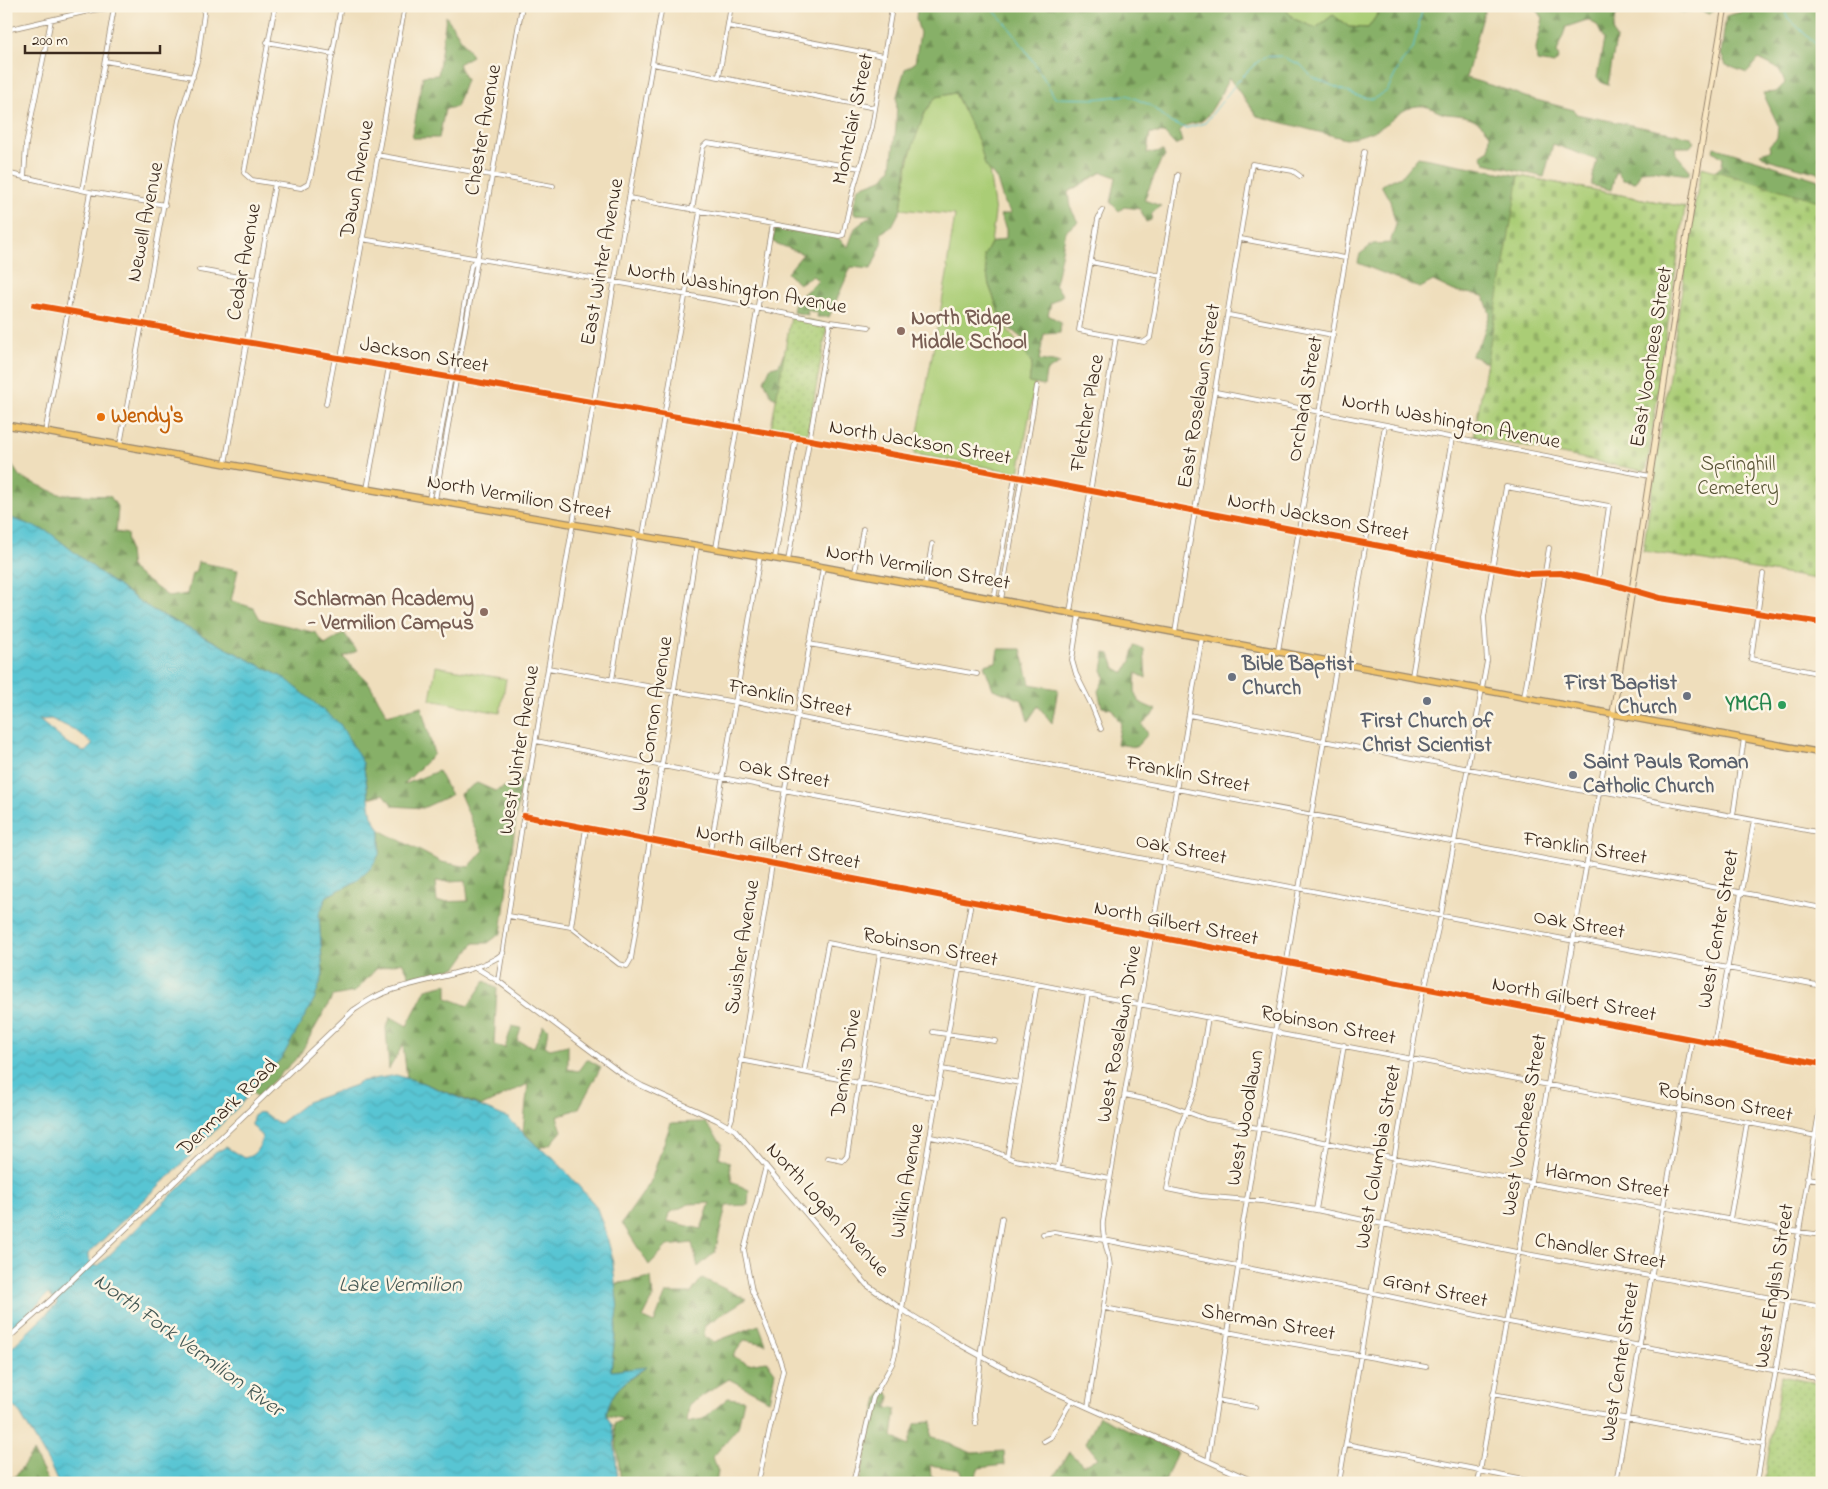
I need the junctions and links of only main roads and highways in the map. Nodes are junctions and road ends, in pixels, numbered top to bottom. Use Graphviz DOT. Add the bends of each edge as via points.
graph roads {
  1 [pos="1724,6"];
  2 [pos="6,425"];
  3 [pos="1613,713"];
  4 [pos="1822,753"];
  1 -- 3 [label="main road, East Voorhees Street"];
  2 -- 3 [label="main road, North Vermilion Street" via="823,566"];
  3 -- 4 [label="main road, North Vermilion Street"];
}
